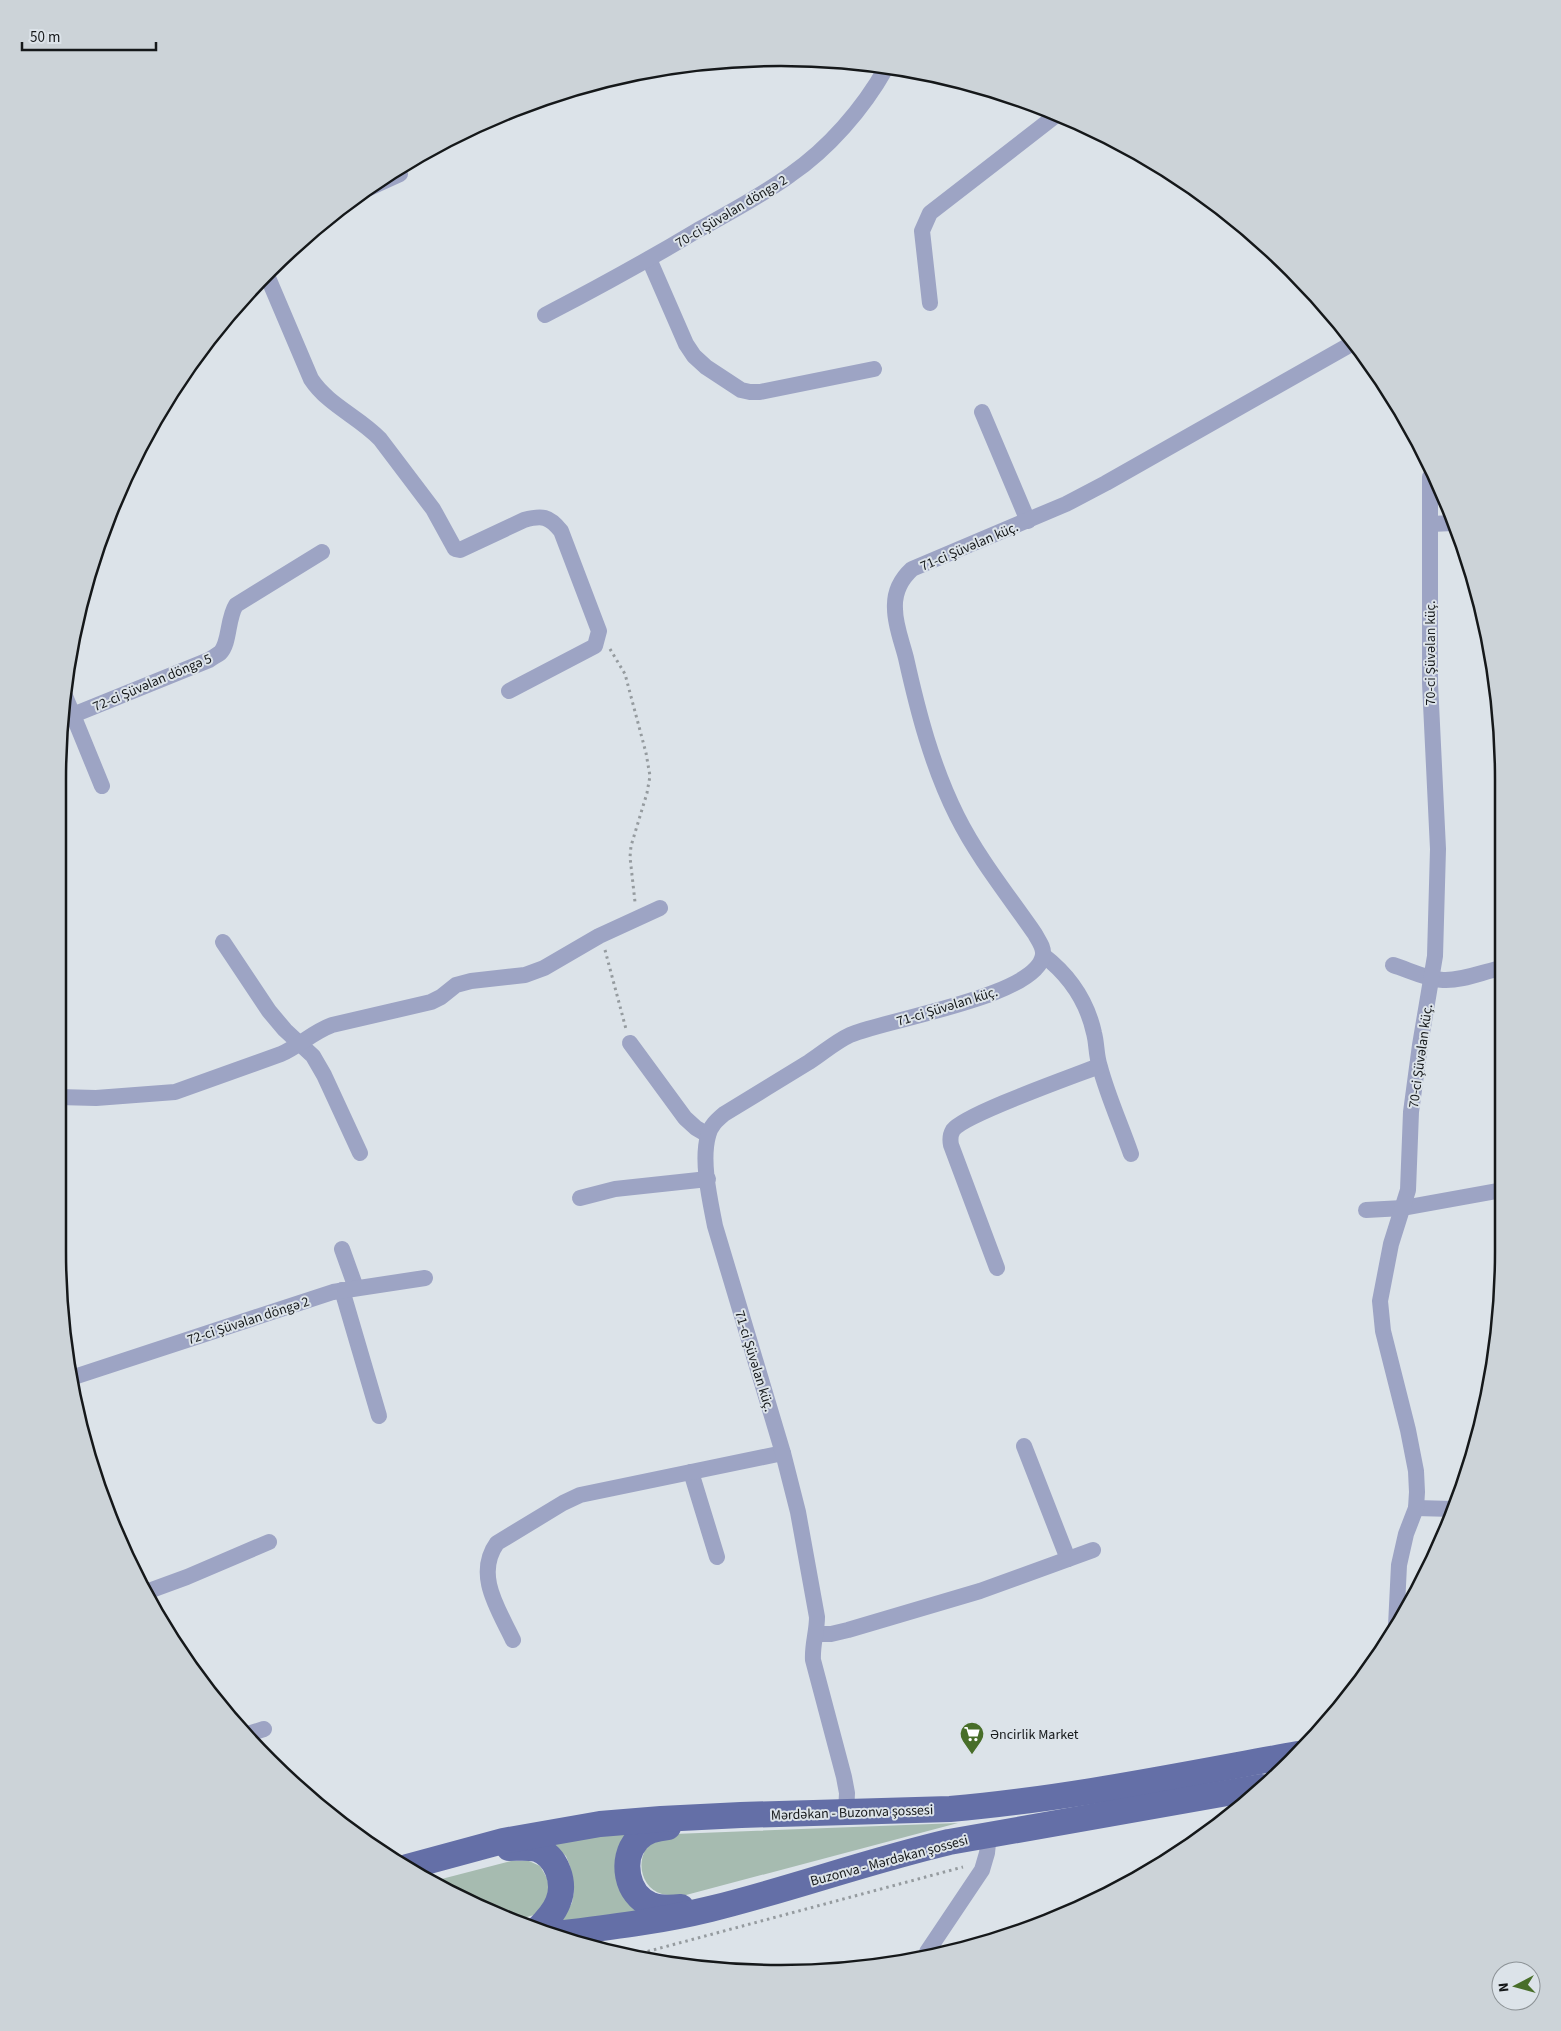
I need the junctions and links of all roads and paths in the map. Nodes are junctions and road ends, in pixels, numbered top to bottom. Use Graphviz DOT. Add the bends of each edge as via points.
graph roads {
  1 [pos="882,73"];
  2 [pos="1050,120"];
  3 [pos="648,259"];
  4 [pos="269,281"];
  5 [pos="930,303"];
  6 [pos="545,316"];
  7 [pos="1347,346"];
  8 [pos="874,368"];
  9 [pos="982,412"];
  10 [pos="1430,485"];
  11 [pos="1028,521"];
  12 [pos="1446,523"];
  13 [pos="1431,524"];
  14 [pos="322,552"];
  15 [pos="598,638"];
  16 [pos="509,691"];
  17 [pos="70,708"];
  18 [pos="73,714"];
  19 [pos="102,786"];
  20 [pos="660,908"];
  21 [pos="641,917"];
  22 [pos="599,936"];
  23 [pos="223,942"];
  24 [pos="1043,955"];
  25 [pos="1393,964"];
  26 [pos="1495,970"];
  27 [pos="1433,978"];
  28 [pos="630,1043"];
  29 [pos="300,1044"];
  30 [pos="1099,1066"];
  31 [pos="66,1097"];
  32 [pos="708,1135"];
  33 [pos="360,1153"];
  34 [pos="1131,1154"];
  35 [pos="708,1180"];
  36 [pos="1495,1191"];
  37 [pos="580,1198"];
  38 [pos="1403,1208"];
  39 [pos="1366,1210"];
  40 [pos="342,1250"];
  41 [pos="997,1268"];
  42 [pos="425,1278"];
  43 [pos="349,1289"];
  44 [pos="78,1376"];
  45 [pos="379,1416"];
  46 [pos="1024,1446"];
  47 [pos="783,1453"];
  48 [pos="691,1472"];
  49 [pos="1416,1508"];
  50 [pos="1446,1509"];
  51 [pos="269,1542"];
  52 [pos="1093,1550"];
  53 [pos="717,1557"];
  54 [pos="1068,1559"];
  55 [pos="152,1590"];
  56 [pos="1397,1612"];
  57 [pos="817,1634"];
  58 [pos="513,1640"];
  59 [pos="264,1728"];
  60 [pos="253,1732"];
  61 [pos="1286,1756"];
  62 [pos="1250,1789"];
  63 [pos="846,1813"];
  64 [pos="741,1815"];
  65 [pos="989,1834"];
  66 [pos="468,1850"];
  67 [pos="984,1862"];
  68 [pos="416,1864"];
  69 [pos="748,1899"];
  70 [pos="543,1924"];
  71 [pos="569,1932"];
  72 [pos="929,1949"];
  73 [pos="646,1952"];
  1 -- 3 [label="street, 70-ci Şüvəlan döngə 2" via="850,119 792,174"];
  2 -- 5 [label="street" via="930,213 922,230"];
  3 -- 6 [label="street, 70-ci Şüvəlan döngə 2"];
  3 -- 8 [label="street" via="694,356 741,390 760,392"];
  4 -- 15 [label="street" via="311,379 320,392 380,439 433,509 456,549 534,517 553,521 561,531 599,631"];
  7 -- 11 [label="street, 71-ci Şüvəlan küç." via="1106,483"];
  9 -- 11 [label="street"];
  10 -- 13 [label="street, 70-ci Şüvəlan küç."];
  11 -- 24 [label="street, 71-ci Şüvəlan küç." via="912,569 898,586 895,610 925,737 939,777 971,842 1035,934"];
  12 -- 13 [label="street"];
  13 -- 27 [label="street, 70-ci Şüvəlan küç." via="1430,683 1438,849"];
  14 -- 18 [label="street, 72-ci Şüvəlan döngə 5" via="236,605 231,613 225,643 220,652 209,660"];
  15 -- 16 [label="street" via="595,646"];
  15 -- 21 [label="path" via="607,644 625,674 650,776 630,857 635,902"];
  17 -- 18 [label="street"];
  18 -- 19 [label="street"];
  20 -- 21 [label="street"];
  21 -- 22 [label="street"];
  22 -- 28 [label="path" via="609,960"];
  22 -- 29 [label="street" via="544,968 525,974 471,980 456,985 431,1002 318,1030"];
  23 -- 29 [label="street" via="270,1011"];
  24 -- 30 [label="street" via="1074,986 1088,1013"];
  24 -- 32 [label="street, 71-ci Şüvəlan küç." via="1030,973 996,993 852,1034 724,1114"];
  25 -- 27 [label="street"];
  26 -- 27 [label="street" via="1458,979"];
  27 -- 38 [label="street, 70-ci Şüvəlan küç." via="1411,1112 1408,1190"];
  28 -- 32 [label="street" via="685,1118"];
  29 -- 31 [label="street" via="281,1054 175,1092"];
  29 -- 33 [label="street" via="313,1056 324,1075"];
  30 -- 34 [label="street"];
  30 -- 41 [label="street" via="992,1108 954,1129 951,1145"];
  32 -- 35 [label="street, 71-ci Şüvəlan küç."];
  35 -- 37 [label="street" via="622,1188"];
  35 -- 47 [label="street, 71-ci Şüvəlan küç." via="715,1226"];
  36 -- 38 [label="street"];
  38 -- 39 [label="street"];
  38 -- 49 [label="street, 70-ci Şüvəlan küç." via="1381,1290 1380,1314 1408,1430 1417,1492"];
  40 -- 43 [label="street"];
  42 -- 43 [label="street, 72-ci Şüvəlan döngə 2"];
  43 -- 44 [label="street, 72-ci Şüvəlan döngə 2"];
  43 -- 45 [label="street"];
  46 -- 54 [label="street"];
  47 -- 48 [label="street"];
  47 -- 57 [label="street, 71-ci Şüvəlan küç." via="800,1522 817,1617"];
  48 -- 53 [label="street"];
  48 -- 58 [label="street" via="580,1495 497,1543 492,1550 486,1576 488,1588"];
  49 -- 50 [label="street"];
  49 -- 56 [label="street, 70-ci Şüvəlan küç." via="1399,1565"];
  51 -- 55 [label="street"];
  52 -- 54 [label="street"];
  54 -- 57 [label="street" via="980,1591 848,1630"];
  57 -- 63 [label="street, 71-ci Şüvəlan küç." via="812,1648 813,1660 844,1777"];
  59 -- 60 [label="street"];
  61 -- 63 [label="main road, Mərdəkan - Buzonva şossesi" via="1124,1786 994,1805"];
  62 -- 65 [label="main road, Buzonva - Mərdəkan şossesi"];
  63 -- 64 [label="main road, Mərdəkan - Buzonva şossesi"];
  64 -- 66 [label="main road, Mərdəkan - Buzonva şossesi" via="600,1824"];
  64 -- 69 [label="main road" via="656,1828 638,1838 626,1862 629,1881 636,1894 650,1905 668,1908"];
  65 -- 67 [label="street"];
  65 -- 69 [label="main road, Buzonva - Mərdəkan şossesi" via="901,1854"];
  66 -- 68 [label="main road, Mərdəkan - Buzonva şossesi"];
  66 -- 70 [label="main road" via="536,1849 546,1854 556,1866 562,1883 559,1901"];
  67 -- 72 [label="street" via="982,1870"];
  67 -- 73 [label="path"];
  69 -- 71 [label="main road, Buzonva - Mərdəkan şossesi" via="676,1917"];
}
